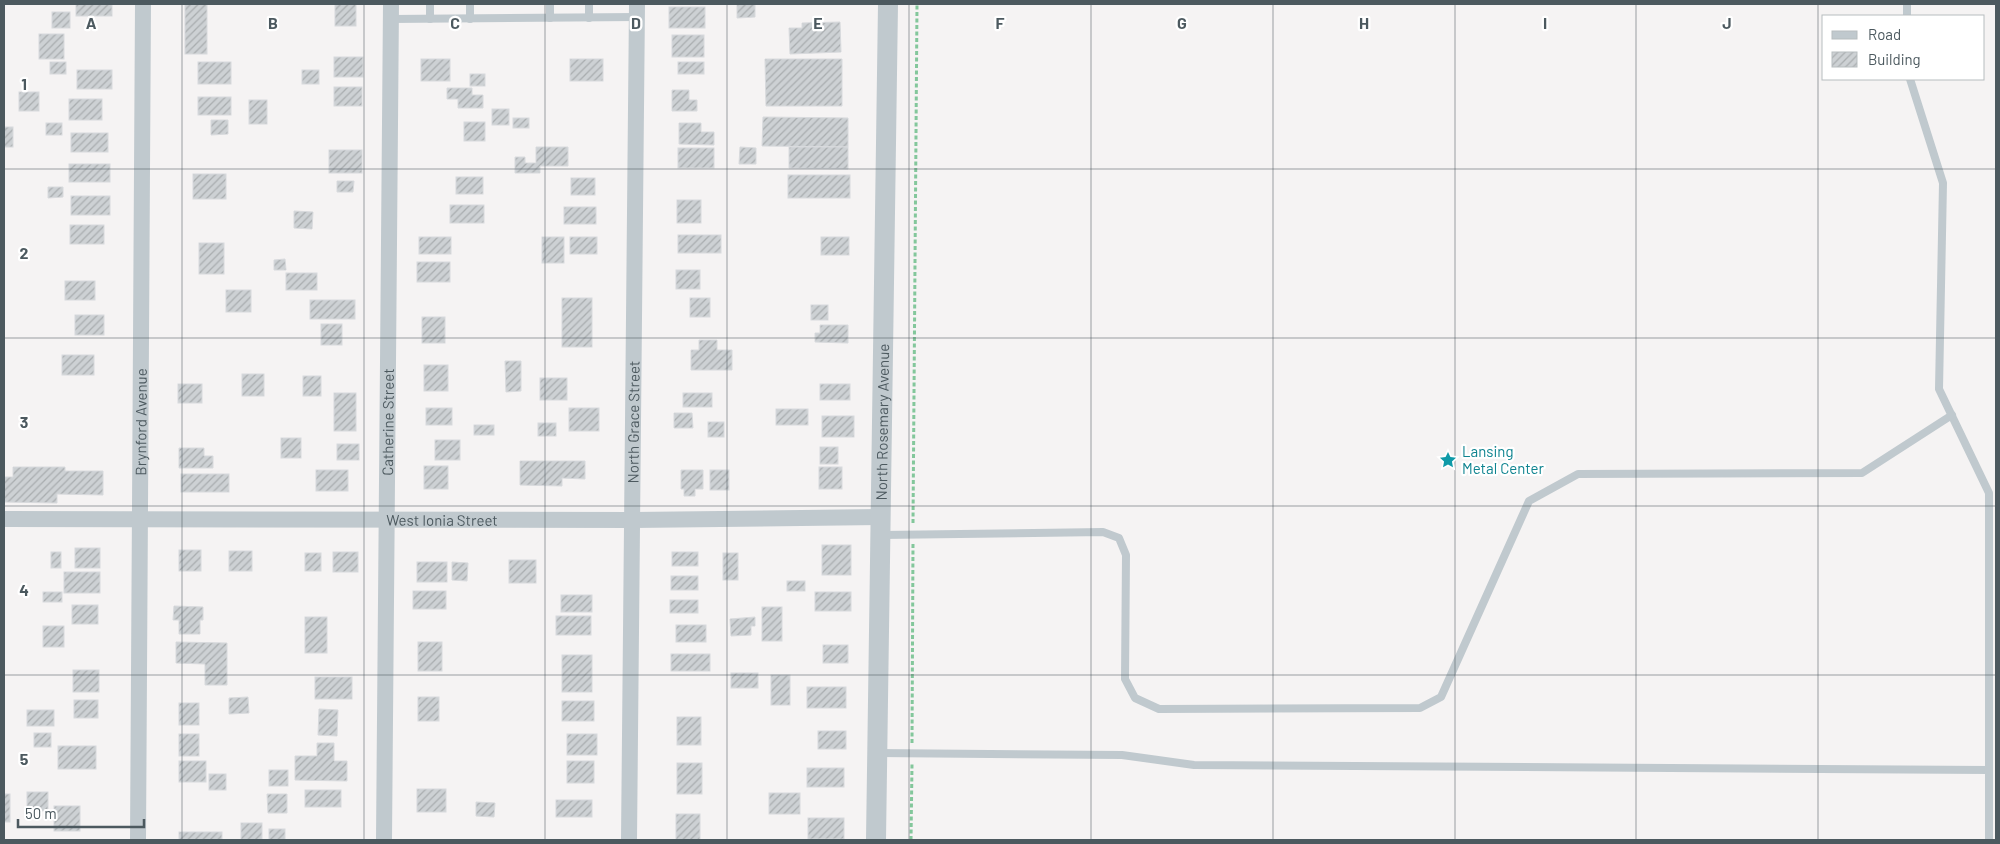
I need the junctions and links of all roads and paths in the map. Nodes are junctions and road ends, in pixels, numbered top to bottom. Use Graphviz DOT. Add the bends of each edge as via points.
graph roads {
  1 [pos="143,4"];
  2 [pos="430,4"];
  3 [pos="470,4"];
  4 [pos="550,4"];
  5 [pos="589,4"];
  6 [pos="888,4"];
  7 [pos="917,4"];
  8 [pos="637,10"];
  9 [pos="391,12"];
  10 [pos="550,18"];
  11 [pos="589,18"];
  12 [pos="430,19"];
  13 [pos="470,19"];
  14 [pos="1910,80"];
  15 [pos="1952,415"];
  16 [pos="4,519"];
  17 [pos="139,519"];
  18 [pos="385,519"];
  19 [pos="633,520"];
  20 [pos="880,526"];
  21 [pos="913,534"];
  22 [pos="877,753"];
  23 [pos="912,753"];
  24 [pos="1990,770"];
  25 [pos="138,840"];
  26 [pos="384,840"];
  27 [pos="630,840"];
  28 [pos="876,840"];
  29 [pos="911,840"];
  30 [pos="1990,840"];
  1 -- 17 [label="street, Brynford Avenue"];
  2 -- 12 [label="lane"];
  3 -- 13 [label="lane"];
  4 -- 10 [label="lane"];
  5 -- 11 [label="lane"];
  6 -- 20 [label="street, North Rosemary Avenue"];
  7 -- 21 [label="path"];
  8 -- 11 [label="lane"];
  8 -- 19 [label="street, North Grace Street"];
  9 -- 12 [label="lane"];
  9 -- 18 [label="street, Catherine Street"];
  10 -- 11 [label="lane"];
  10 -- 13 [label="lane"];
  12 -- 13 [label="lane"];
  14 -- 15 [label="lane" via="1943,183 1939,389"];
  15 -- 21 [label="lane" via="1862,473 1578,474 1529,502 1441,698 1420,708 1159,709 1134,698 1125,679 1126,555 1119,538 1103,532"];
  15 -- 24 [label="lane" via="1990,492"];
  16 -- 17 [label="street, West Ionia Street"];
  17 -- 18 [label="street, West Ionia Street"];
  17 -- 25 [label="street, Brynford Avenue"];
  18 -- 19 [label="street, West Ionia Street"];
  18 -- 26 [label="street, Catherine Street"];
  19 -- 20 [label="street, West Ionia Street"];
  19 -- 27 [label="street, North Grace Street"];
  20 -- 21 [label="lane"];
  20 -- 22 [label="street, North Rosemary Avenue"];
  21 -- 23 [label="path"];
  22 -- 23 [label="lane"];
  22 -- 28 [label="street, North Rosemary Avenue"];
  23 -- 24 [label="lane" via="1122,755 1194,765"];
  23 -- 29 [label="path"];
  24 -- 30 [label="lane"];
}
